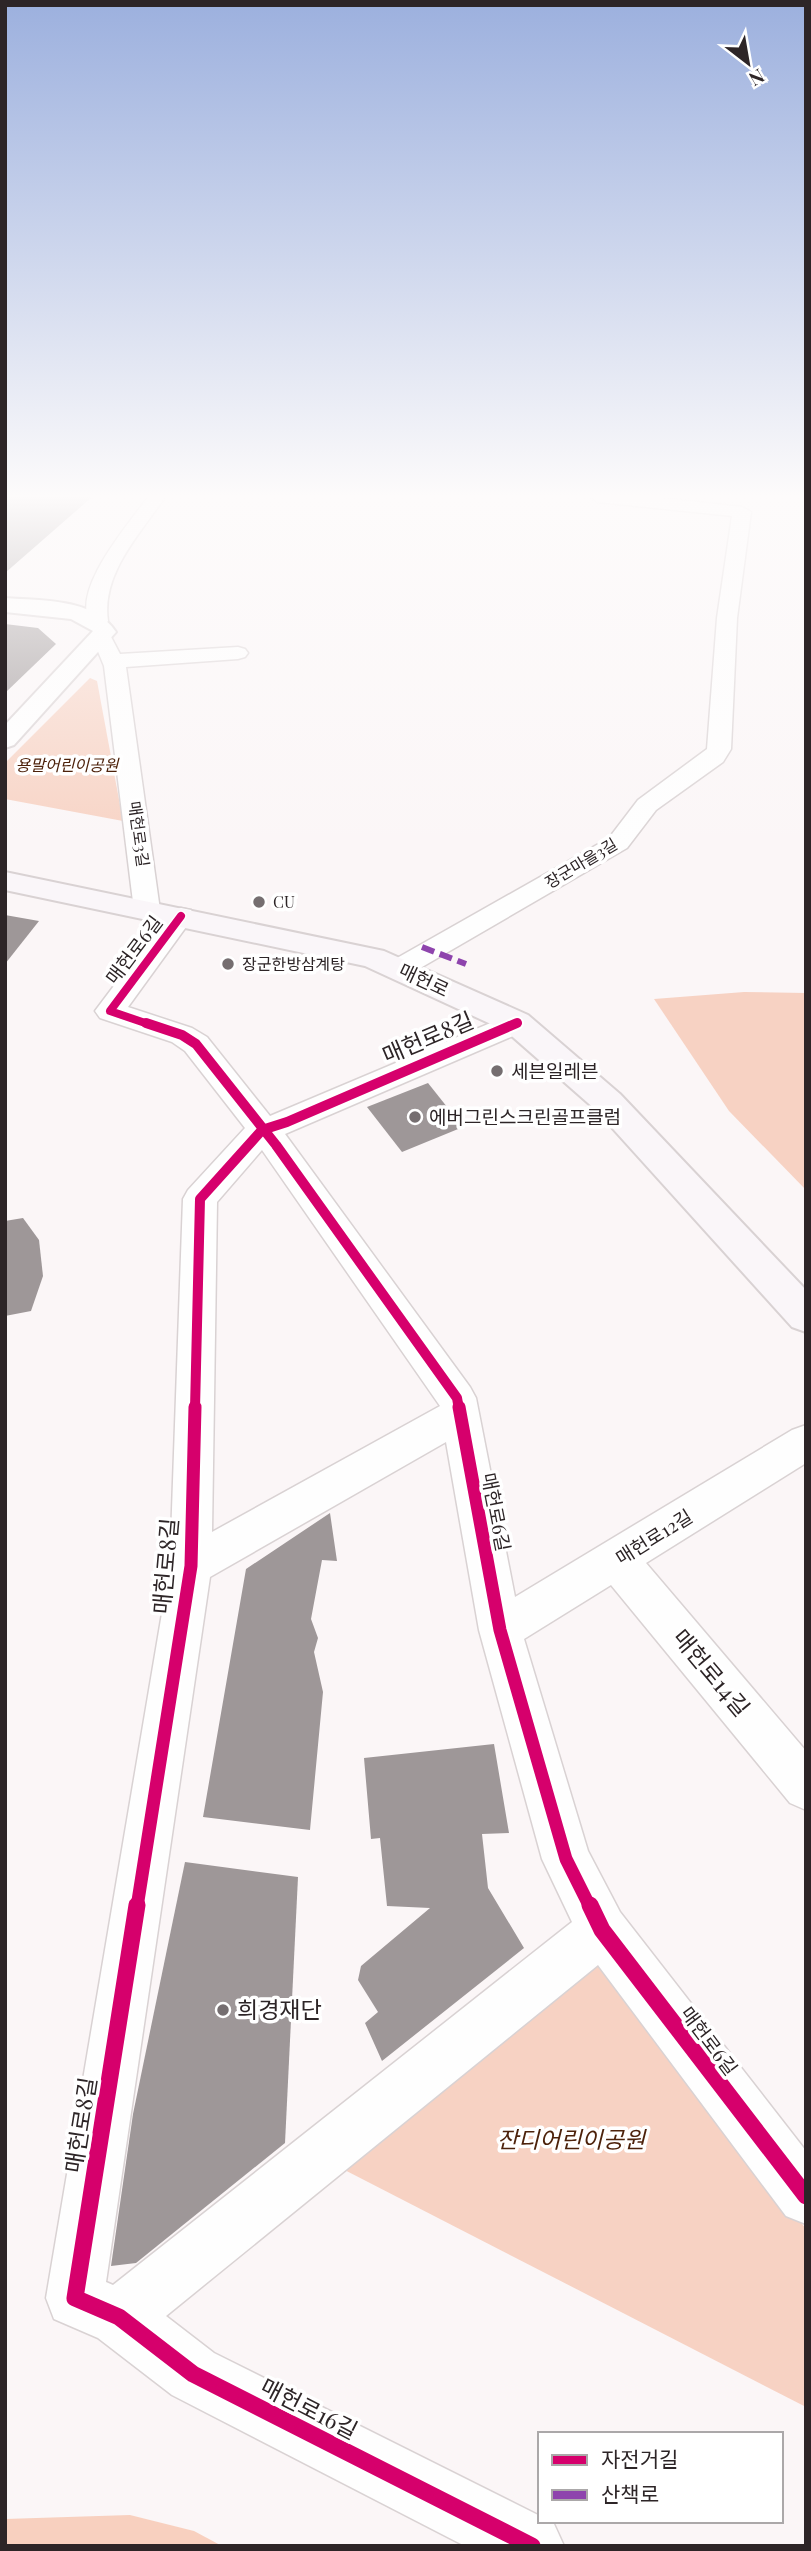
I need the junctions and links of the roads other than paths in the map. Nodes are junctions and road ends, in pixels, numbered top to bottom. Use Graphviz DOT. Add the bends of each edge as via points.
graph roads {
  1 [pos="80,616"];
  2 [pos="97,616"];
  3 [pos="727,616"];
  4 [pos="100,629"];
  5 [pos="238,653"];
  6 [pos="114,661"];
  7 [pos="5,740"];
  8 [pos="5,881"];
  9 [pos="147,910"];
  10 [pos="181,916"];
  11 [pos="400,968"];
  12 [pos="517,1023"];
  13 [pos="262,1130"];
  14 [pos="806,1316"];
  15 [pos="460,1414"];
  16 [pos="806,1442"];
  17 [pos="617,1560"];
  18 [pos="191,1566"];
  19 [pos="500,1630"];
  20 [pos="806,1787"];
  21 [pos="602,1930"];
  22 [pos="806,2196"];
  23 [pos="97,2307"];
  24 [pos="532,2546"];
  1 -- 4 [label="street"];
  2 -- 4 [label="street"];
  3 -- 11 [label="street, 장군마을3길" via="715,757 647,805 618,843"];
  4 -- 6 [label="street, 매헌로3길"];
  4 -- 7 [label="street"];
  5 -- 6 [label="street"];
  6 -- 9 [label="street, 매헌로3길"];
  8 -- 9 [label="main road, 매헌로"];
  9 -- 10 [label="main road, 매헌로"];
  10 -- 11 [label="main road, 매헌로"];
  10 -- 13 [label="street, 매헌로6길" via="110,1010 196,1044"];
  11 -- 12 [label="main road, 매헌로"];
  12 -- 13 [label="street, 매헌로8길"];
  12 -- 14 [label="main road, 매헌로" via="608,1102"];
  13 -- 15 [label="street, 매헌로6길" via="457,1398"];
  13 -- 18 [label="street, 매헌로8길" via="200,1199"];
  15 -- 18 [label="street"];
  15 -- 19 [label="street, 매헌로6길"];
  16 -- 17 [label="street, 매헌로12길"];
  17 -- 19 [label="street, 매헌로12길"];
  17 -- 20 [label="street, 매헌로14길"];
  18 -- 23 [label="street, 매헌로8길"];
  19 -- 21 [label="street, 매헌로6길" via="566,1859"];
  21 -- 22 [label="street, 매헌로6길"];
  21 -- 23 [label="street"];
  23 -- 24 [label="street, 매헌로16길" via="193,2374"];
}
